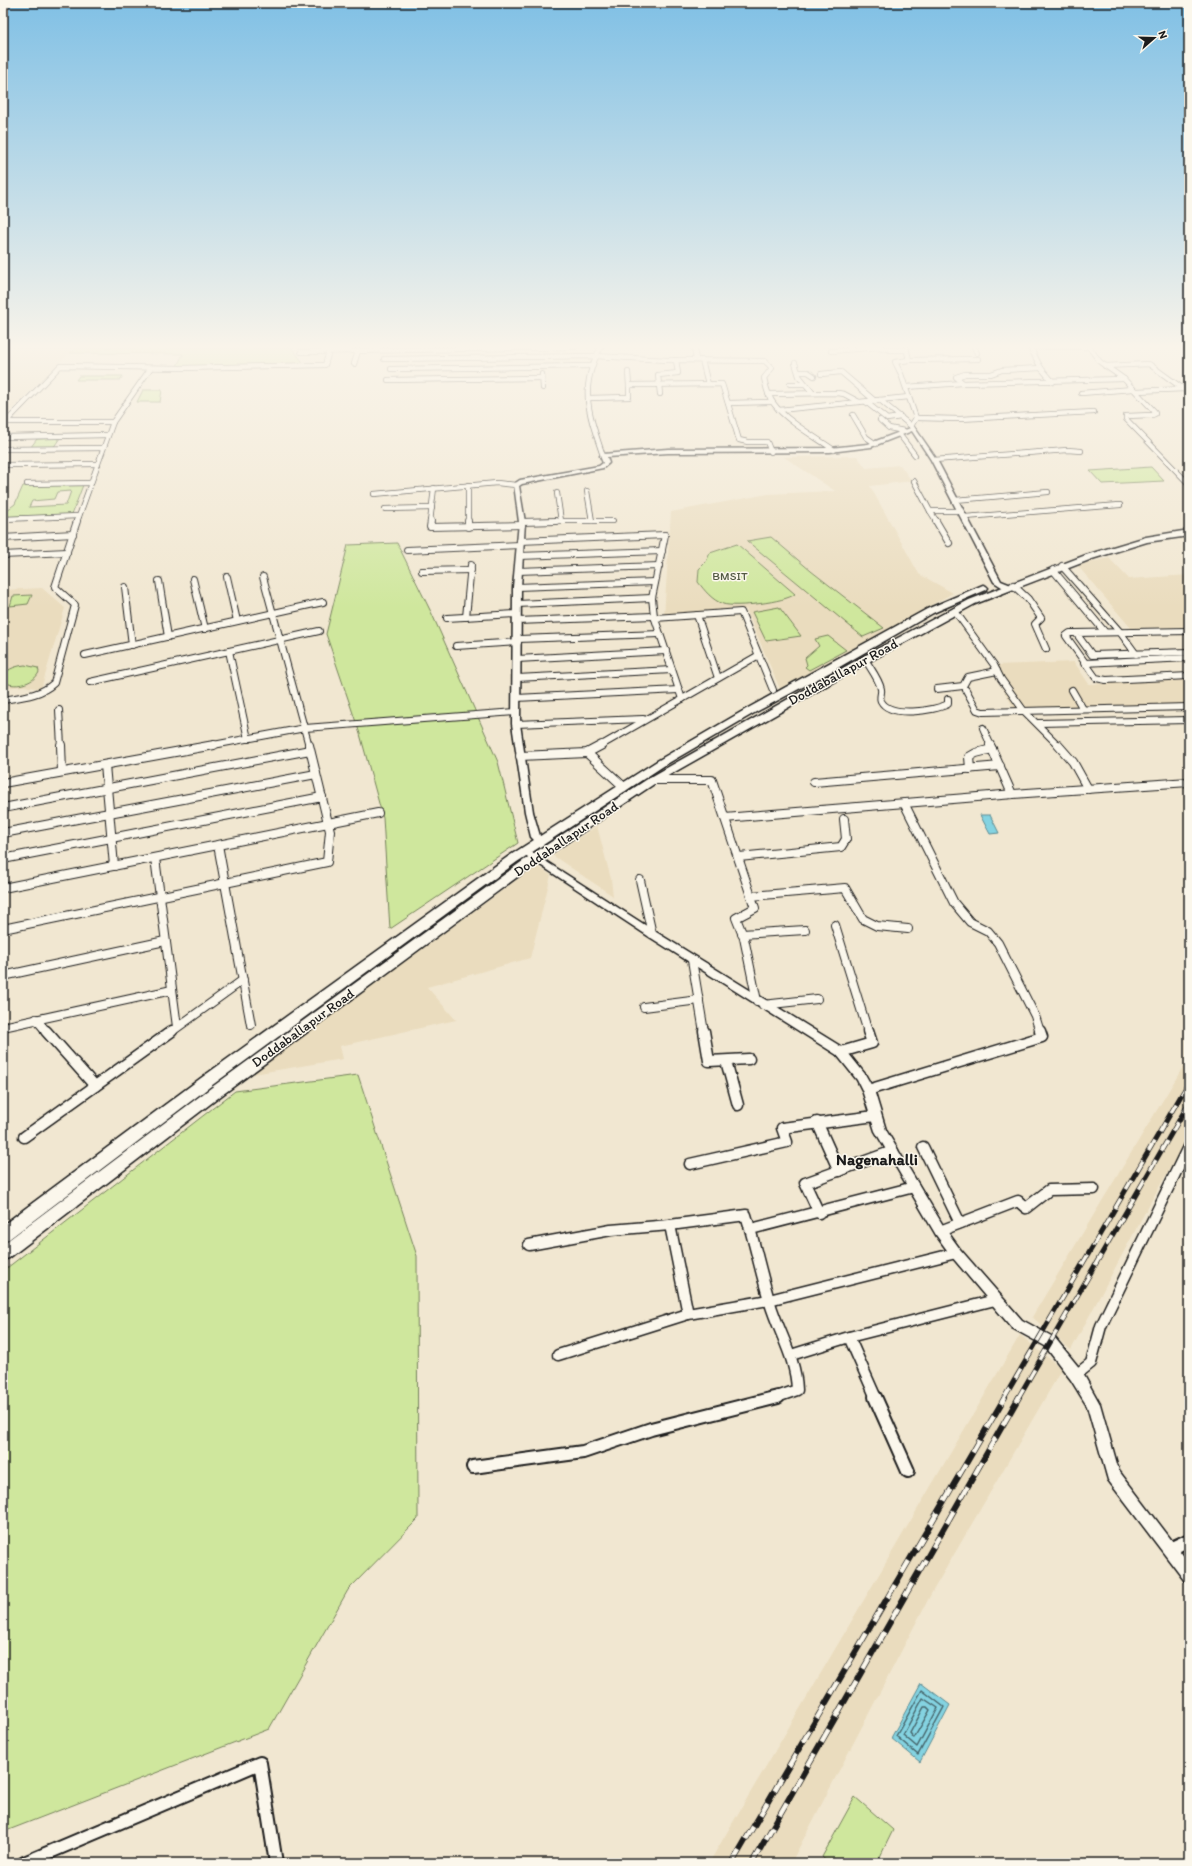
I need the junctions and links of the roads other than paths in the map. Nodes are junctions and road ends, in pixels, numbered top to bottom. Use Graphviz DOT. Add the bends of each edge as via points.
graph roads {
  1 [pos="85,434"];
  2 [pos="596,434"];
  3 [pos="737,434"];
  4 [pos="812,434"];
  5 [pos="864,434"];
  6 [pos="899,434"];
  7 [pos="902,434"];
  8 [pos="917,434"];
  9 [pos="1141,434"];
  10 [pos="108,435"];
  11 [pos="876,444"];
  12 [pos="103,448"];
  13 [pos="3,449"];
  14 [pos="834,450"];
  15 [pos="1081,451"];
  16 [pos="771,452"];
  17 [pos="915,455"];
  18 [pos="603,456"];
  19 [pos="934,460"];
  20 [pos="98,464"];
  21 [pos="3,465"];
  22 [pos="914,481"];
  23 [pos="91,483"];
  24 [pos="27,484"];
  25 [pos="1189,484"];
  26 [pos="516,485"];
  27 [pos="468,486"];
  28 [pos="434,488"];
  29 [pos="587,491"];
  30 [pos="1048,492"];
  31 [pos="557,493"];
  32 [pos="374,494"];
  33 [pos="955,500"];
  34 [pos="1120,505"];
  35 [pos="432,508"];
  36 [pos="385,509"];
  37 [pos="930,511"];
  38 [pos="963,514"];
  39 [pos="79,516"];
  40 [pos="3,519"];
  41 [pos="561,521"];
  42 [pos="592,521"];
  43 [pos="614,521"];
  44 [pos="522,524"];
  45 [pos="468,527"];
  46 [pos="1189,528"];
  47 [pos="1189,533"];
  48 [pos="73,534"];
  49 [pos="3,538"];
  50 [pos="520,543"];
  51 [pos="949,543"];
  52 [pos="407,550"];
  53 [pos="662,551"];
  54 [pos="66,552"];
  55 [pos="3,555"];
  56 [pos="519,556"];
  57 [pos="659,566"];
  58 [pos="1058,568"];
  59 [pos="422,571"];
  60 [pos="518,571"];
  61 [pos="226,577"];
  62 [pos="263,577"];
  63 [pos="193,579"];
  64 [pos="159,581"];
  65 [pos="655,582"];
  66 [pos="1006,584"];
  67 [pos="125,587"];
  68 [pos="517,587"];
  69 [pos="652,598"];
  70 [pos="323,602"];
  71 [pos="517,604"];
  72 [pos="955,611"];
  73 [pos="273,613"];
  74 [pos="697,615"];
  75 [pos="466,617"];
  76 [pos="655,617"];
  77 [pos="447,618"];
  78 [pos="517,618"];
  79 [pos="237,621"];
  80 [pos="205,629"];
  81 [pos="1189,630"];
  82 [pos="319,631"];
  83 [pos="1104,632"];
  84 [pos="1120,632"];
  85 [pos="1076,633"];
  86 [pos="660,634"];
  87 [pos="168,637"];
  88 [pos="280,640"];
  89 [pos="518,640"];
  90 [pos="132,645"];
  91 [pos="456,646"];
  92 [pos="1046,649"];
  93 [pos="230,651"];
  94 [pos="666,652"];
  95 [pos="1189,652"];
  96 [pos="1136,654"];
  97 [pos="85,655"];
  98 [pos="759,655"];
  99 [pos="1189,658"];
  100 [pos="517,659"];
  101 [pos="865,659"];
  102 [pos="1084,663"];
  103 [pos="672,670"];
  104 [pos="997,671"];
  105 [pos="1189,676"];
  106 [pos="517,678"];
  107 [pos="718,678"];
  108 [pos="90,682"];
  109 [pos="937,689"];
  110 [pos="679,690"];
  111 [pos="773,690"];
  112 [pos="966,690"];
  113 [pos="1072,690"];
  114 [pos="516,698"];
  115 [pos="682,699"];
  116 [pos="948,699"];
  117 [pos="3,700"];
  118 [pos="1189,706"];
  119 [pos="1083,709"];
  120 [pos="59,710"];
  121 [pos="1024,711"];
  122 [pos="516,712"];
  123 [pos="646,719"];
  124 [pos="1189,720"];
  125 [pos="1038,723"];
  126 [pos="516,724"];
  127 [pos="305,728"];
  128 [pos="983,728"];
  129 [pos="248,739"];
  130 [pos="992,748"];
  131 [pos="310,750"];
  132 [pos="587,753"];
  133 [pos="520,756"];
  134 [pos="105,764"];
  135 [pos="1000,766"];
  136 [pos="970,769"];
  137 [pos="62,772"];
  138 [pos="316,774"];
  139 [pos="653,780"];
  140 [pos="814,782"];
  141 [pos="1189,782"];
  142 [pos="3,783"];
  143 [pos="107,788"];
  144 [pos="624,788"];
  145 [pos="1088,789"];
  146 [pos="1012,794"];
  147 [pos="322,797"];
  148 [pos="904,803"];
  149 [pos="3,808"];
  150 [pos="110,813"];
  151 [pos="378,813"];
  152 [pos="725,818"];
  153 [pos="844,819"];
  154 [pos="328,823"];
  155 [pos="3,833"];
  156 [pos="112,838"];
  157 [pos="218,845"];
  158 [pos="546,845"];
  159 [pos="530,855"];
  160 [pos="739,857"];
  161 [pos="155,858"];
  162 [pos="3,859"];
  163 [pos="114,866"];
  164 [pos="640,880"];
  165 [pos="225,884"];
  166 [pos="3,888"];
  167 [pos="751,896"];
  168 [pos="160,897"];
  169 [pos="835,925"];
  170 [pos="908,929"];
  171 [pos="3,930"];
  172 [pos="805,930"];
  173 [pos="652,934"];
  174 [pos="742,934"];
  175 [pos="166,941"];
  176 [pos="692,960"];
  177 [pos="3,976"];
  178 [pos="243,980"];
  179 [pos="172,990"];
  180 [pos="817,999"];
  181 [pos="699,1000"];
  182 [pos="760,1003"];
  183 [pos="644,1007"];
  184 [pos="36,1019"];
  185 [pos="251,1025"];
  186 [pos="3,1027"];
  187 [pos="176,1027"];
  188 [pos="841,1052"];
  189 [pos="749,1059"];
  190 [pos="726,1061"];
  191 [pos="95,1086"];
  192 [pos="868,1090"];
  193 [pos="738,1105"];
  194 [pos="875,1116"];
  195 [pos="817,1122"];
  196 [pos="24,1137"];
  197 [pos="1189,1145"];
  198 [pos="923,1147"];
  199 [pos="893,1151"];
  200 [pos="690,1164"];
  201 [pos="839,1171"];
  202 [pos="914,1187"];
  203 [pos="1094,1189"];
  204 [pos="819,1213"];
  205 [pos="960,1223"];
  206 [pos="670,1225"];
  207 [pos="751,1229"];
  208 [pos="940,1231"];
  209 [pos="3,1234"];
  210 [pos="528,1245"];
  211 [pos="3,1253"];
  212 [pos="956,1253"];
  213 [pos="769,1300"];
  214 [pos="995,1300"];
  215 [pos="688,1314"];
  216 [pos="849,1337"];
  217 [pos="791,1354"];
  218 [pos="558,1355"];
  219 [pos="1076,1375"];
  220 [pos="473,1467"];
  221 [pos="908,1472"];
  222 [pos="1189,1540"];
  223 [pos="1170,1549"];
  224 [pos="1185,1562"];
  225 [pos="1189,1575"];
  226 [pos="24,1863"];
  227 [pos="276,1863"];
  1 -- 10 [label="street"];
  2 -- 18 [label="street"];
  3 -- 16 [label="street" via="739,440 767,442"];
  4 -- 14 [label="street"];
  5 -- 11 [label="street"];
  6 -- 11 [label="street"];
  7 -- 17 [label="street"];
  8 -- 19 [label="street"];
  9 -- 25 [label="street"];
  10 -- 12 [label="street"];
  11 -- 14 [label="street"];
  12 -- 13 [label="street"];
  12 -- 20 [label="street"];
  14 -- 16 [label="street"];
  15 -- 19 [label="street"];
  16 -- 18 [label="street" via="633,452"];
  18 -- 26 [label="street" via="606,463 601,467 526,480"];
  19 -- 33 [label="street"];
  20 -- 21 [label="street"];
  20 -- 23 [label="street"];
  22 -- 37 [label="street"];
  23 -- 24 [label="street"];
  23 -- 39 [label="street"];
  26 -- 27 [label="street" via="497,483"];
  26 -- 44 [label="street"];
  27 -- 28 [label="street"];
  27 -- 45 [label="street"];
  28 -- 32 [label="street"];
  28 -- 35 [label="street"];
  29 -- 42 [label="street"];
  30 -- 33 [label="street"];
  31 -- 41 [label="street"];
  33 -- 38 [label="street"];
  34 -- 38 [label="street"];
  35 -- 36 [label="street"];
  35 -- 45 [label="street" via="430,527"];
  37 -- 38 [label="street"];
  37 -- 51 [label="street"];
  38 -- 66 [label="street"];
  39 -- 40 [label="street"];
  39 -- 48 [label="street"];
  41 -- 42 [label="street"];
  41 -- 44 [label="street"];
  42 -- 43 [label="street"];
  44 -- 45 [label="street"];
  44 -- 50 [label="street"];
  46 -- 66 [label="main road, Doddaballapur Road" via="1162,531 1110,544 1055,561"];
  47 -- 58 [label="main road, Doddaballapur Road" via="1146,540"];
  48 -- 49 [label="street"];
  48 -- 54 [label="street"];
  50 -- 52 [label="street"];
  50 -- 53 [label="street" via="665,536"];
  50 -- 56 [label="street"];
  53 -- 56 [label="street"];
  53 -- 57 [label="street"];
  54 -- 55 [label="street"];
  54 -- 117 [label="street" via="55,586 75,604 54,683 50,688 38,693"];
  56 -- 60 [label="street"];
  57 -- 60 [label="street"];
  57 -- 65 [label="street"];
  58 -- 66 [label="main road, Doddaballapur Road"];
  58 -- 83 [label="street"];
  58 -- 84 [label="street"];
  59 -- 75 [label="street" via="471,567"];
  60 -- 68 [label="street"];
  61 -- 79 [label="street"];
  62 -- 73 [label="street"];
  63 -- 80 [label="street"];
  64 -- 87 [label="street"];
  65 -- 68 [label="street"];
  65 -- 69 [label="street"];
  66 -- 72 [label="main road, Doddaballapur Road"];
  66 -- 92 [label="street" via="1028,599 1041,618 1035,624"];
  66 -- 144 [label="main road, Doddaballapur Road" via="930,611 752,710"];
  67 -- 90 [label="street"];
  68 -- 71 [label="street"];
  69 -- 71 [label="street"];
  69 -- 76 [label="street"];
  70 -- 73 [label="street"];
  71 -- 78 [label="street"];
  72 -- 101 [label="main road, Doddaballapur Road"];
  72 -- 104 [label="street"];
  73 -- 79 [label="street"];
  73 -- 88 [label="street"];
  74 -- 76 [label="street"];
  74 -- 98 [label="street" via="741,612"];
  74 -- 107 [label="street"];
  75 -- 77 [label="street"];
  75 -- 78 [label="street"];
  76 -- 78 [label="street"];
  76 -- 86 [label="street"];
  78 -- 89 [label="street"];
  79 -- 80 [label="street"];
  80 -- 87 [label="street"];
  81 -- 84 [label="street"];
  82 -- 88 [label="street"];
  83 -- 84 [label="street"];
  83 -- 85 [label="street"];
  84 -- 96 [label="street"];
  85 -- 96 [label="street" via="1092,655"];
  85 -- 102 [label="street" via="1066,636"];
  86 -- 89 [label="street"];
  86 -- 94 [label="street"];
  87 -- 90 [label="street"];
  88 -- 93 [label="street"];
  88 -- 127 [label="street"];
  89 -- 91 [label="street"];
  89 -- 100 [label="street"];
  90 -- 97 [label="street"];
  93 -- 108 [label="street"];
  93 -- 129 [label="street"];
  94 -- 100 [label="street"];
  94 -- 103 [label="street"];
  95 -- 96 [label="street"];
  98 -- 107 [label="street"];
  98 -- 111 [label="street"];
  99 -- 102 [label="street"];
  100 -- 106 [label="street"];
  101 -- 116 [label="street" via="876,677 881,689 880,699 885,706 900,712 940,709 948,704"];
  101 -- 139 [label="main road, Doddaballapur Road"];
  102 -- 105 [label="street" via="1093,676 1102,680"];
  103 -- 106 [label="street"];
  103 -- 110 [label="street"];
  104 -- 109 [label="street" via="968,677 963,686"];
  104 -- 121 [label="street"];
  106 -- 114 [label="street"];
  107 -- 115 [label="street"];
  110 -- 114 [label="street"];
  110 -- 115 [label="street"];
  112 -- 121 [label="street" via="979,711"];
  113 -- 119 [label="street"];
  114 -- 122 [label="street"];
  115 -- 123 [label="street"];
  118 -- 119 [label="street"];
  119 -- 121 [label="street"];
  120 -- 137 [label="street"];
  121 -- 125 [label="street"];
  122 -- 126 [label="street"];
  122 -- 127 [label="street"];
  123 -- 126 [label="street"];
  123 -- 132 [label="street"];
  124 -- 125 [label="street"];
  125 -- 145 [label="street" via="1073,762"];
  126 -- 133 [label="street"];
  127 -- 129 [label="street"];
  127 -- 131 [label="street"];
  128 -- 130 [label="street"];
  129 -- 134 [label="street"];
  130 -- 135 [label="street"];
  130 -- 136 [label="street" via="969,757"];
  131 -- 138 [label="street"];
  131 -- 143 [label="street"];
  132 -- 133 [label="street"];
  132 -- 144 [label="street"];
  133 -- 158 [label="street" via="529,812 536,837"];
  134 -- 137 [label="street"];
  134 -- 143 [label="street"];
  135 -- 136 [label="street"];
  135 -- 146 [label="street"];
  136 -- 140 [label="street"];
  137 -- 142 [label="street"];
  138 -- 147 [label="street"];
  138 -- 150 [label="street"];
  139 -- 152 [label="street" via="712,780"];
  139 -- 158 [label="main road, Doddaballapur Road"];
  141 -- 145 [label="street"];
  143 -- 149 [label="street"];
  143 -- 150 [label="street"];
  144 -- 158 [label="main road, Doddaballapur Road"];
  145 -- 146 [label="street"];
  146 -- 148 [label="street"];
  147 -- 154 [label="street"];
  147 -- 156 [label="street"];
  148 -- 152 [label="street"];
  148 -- 192 [label="street" via="954,903 970,922 988,931 998,943 1035,1016 1042,1038"];
  150 -- 155 [label="street"];
  150 -- 156 [label="street"];
  151 -- 154 [label="street"];
  152 -- 160 [label="street"];
  153 -- 160 [label="street" via="846,838 841,847"];
  154 -- 157 [label="street"];
  154 -- 165 [label="street" via="330,831 327,862"];
  156 -- 162 [label="street"];
  156 -- 163 [label="street"];
  157 -- 161 [label="street"];
  157 -- 165 [label="street"];
  158 -- 159 [label="main road, Doddaballapur Road"];
  159 -- 173 [label="street"];
  159 -- 209 [label="main road, Doddaballapur Road" via="212,1078"];
  159 -- 211 [label="main road, Doddaballapur Road"];
  160 -- 167 [label="street"];
  161 -- 163 [label="street"];
  161 -- 168 [label="street"];
  163 -- 166 [label="street"];
  164 -- 173 [label="street"];
  165 -- 168 [label="street"];
  165 -- 178 [label="street"];
  167 -- 170 [label="street" via="845,888 863,919 877,926"];
  167 -- 174 [label="street" via="755,908 736,918"];
  168 -- 171 [label="street"];
  168 -- 175 [label="street"];
  169 -- 188 [label="street" via="872,1043"];
  172 -- 174 [label="street"];
  173 -- 176 [label="street"];
  174 -- 182 [label="street"];
  175 -- 177 [label="street"];
  175 -- 179 [label="street"];
  176 -- 181 [label="street"];
  176 -- 182 [label="street"];
  178 -- 185 [label="street"];
  178 -- 187 [label="street"];
  179 -- 184 [label="street"];
  179 -- 187 [label="street"];
  180 -- 182 [label="street"];
  181 -- 183 [label="street"];
  181 -- 190 [label="street" via="709,1061"];
  182 -- 188 [label="street"];
  184 -- 186 [label="street"];
  184 -- 191 [label="street"];
  187 -- 191 [label="street"];
  188 -- 192 [label="street"];
  189 -- 190 [label="street"];
  190 -- 193 [label="street"];
  191 -- 196 [label="street"];
  192 -- 194 [label="street"];
  194 -- 195 [label="street"];
  194 -- 199 [label="street"];
  195 -- 200 [label="street" via="782,1128 787,1142"];
  195 -- 201 [label="street"];
  197 -- 219 [label="street" via="1101,1326 1091,1362"];
  198 -- 205 [label="street"];
  199 -- 201 [label="street"];
  199 -- 202 [label="street"];
  201 -- 204 [label="street" via="805,1183"];
  202 -- 204 [label="street"];
  202 -- 208 [label="street"];
  203 -- 205 [label="street" via="1049,1190 1026,1208 1018,1201"];
  204 -- 207 [label="street"];
  205 -- 208 [label="street"];
  206 -- 207 [label="street" via="746,1215"];
  206 -- 210 [label="street" via="611,1230"];
  206 -- 215 [label="street"];
  207 -- 213 [label="street"];
  208 -- 212 [label="street"];
  212 -- 213 [label="street"];
  212 -- 214 [label="street"];
  213 -- 215 [label="street"];
  213 -- 217 [label="street"];
  214 -- 216 [label="street"];
  214 -- 219 [label="street" via="1017,1324 1050,1342"];
  215 -- 218 [label="street"];
  216 -- 217 [label="street"];
  216 -- 221 [label="street"];
  217 -- 220 [label="street" via="797,1390 789,1394 651,1429 583,1452"];
  219 -- 223 [label="street" via="1093,1404 1113,1475"];
  222 -- 223 [label="street"];
  223 -- 224 [label="street"];
  224 -- 225 [label="street"];
  226 -- 227 [label="street" via="260,1763"];
}
